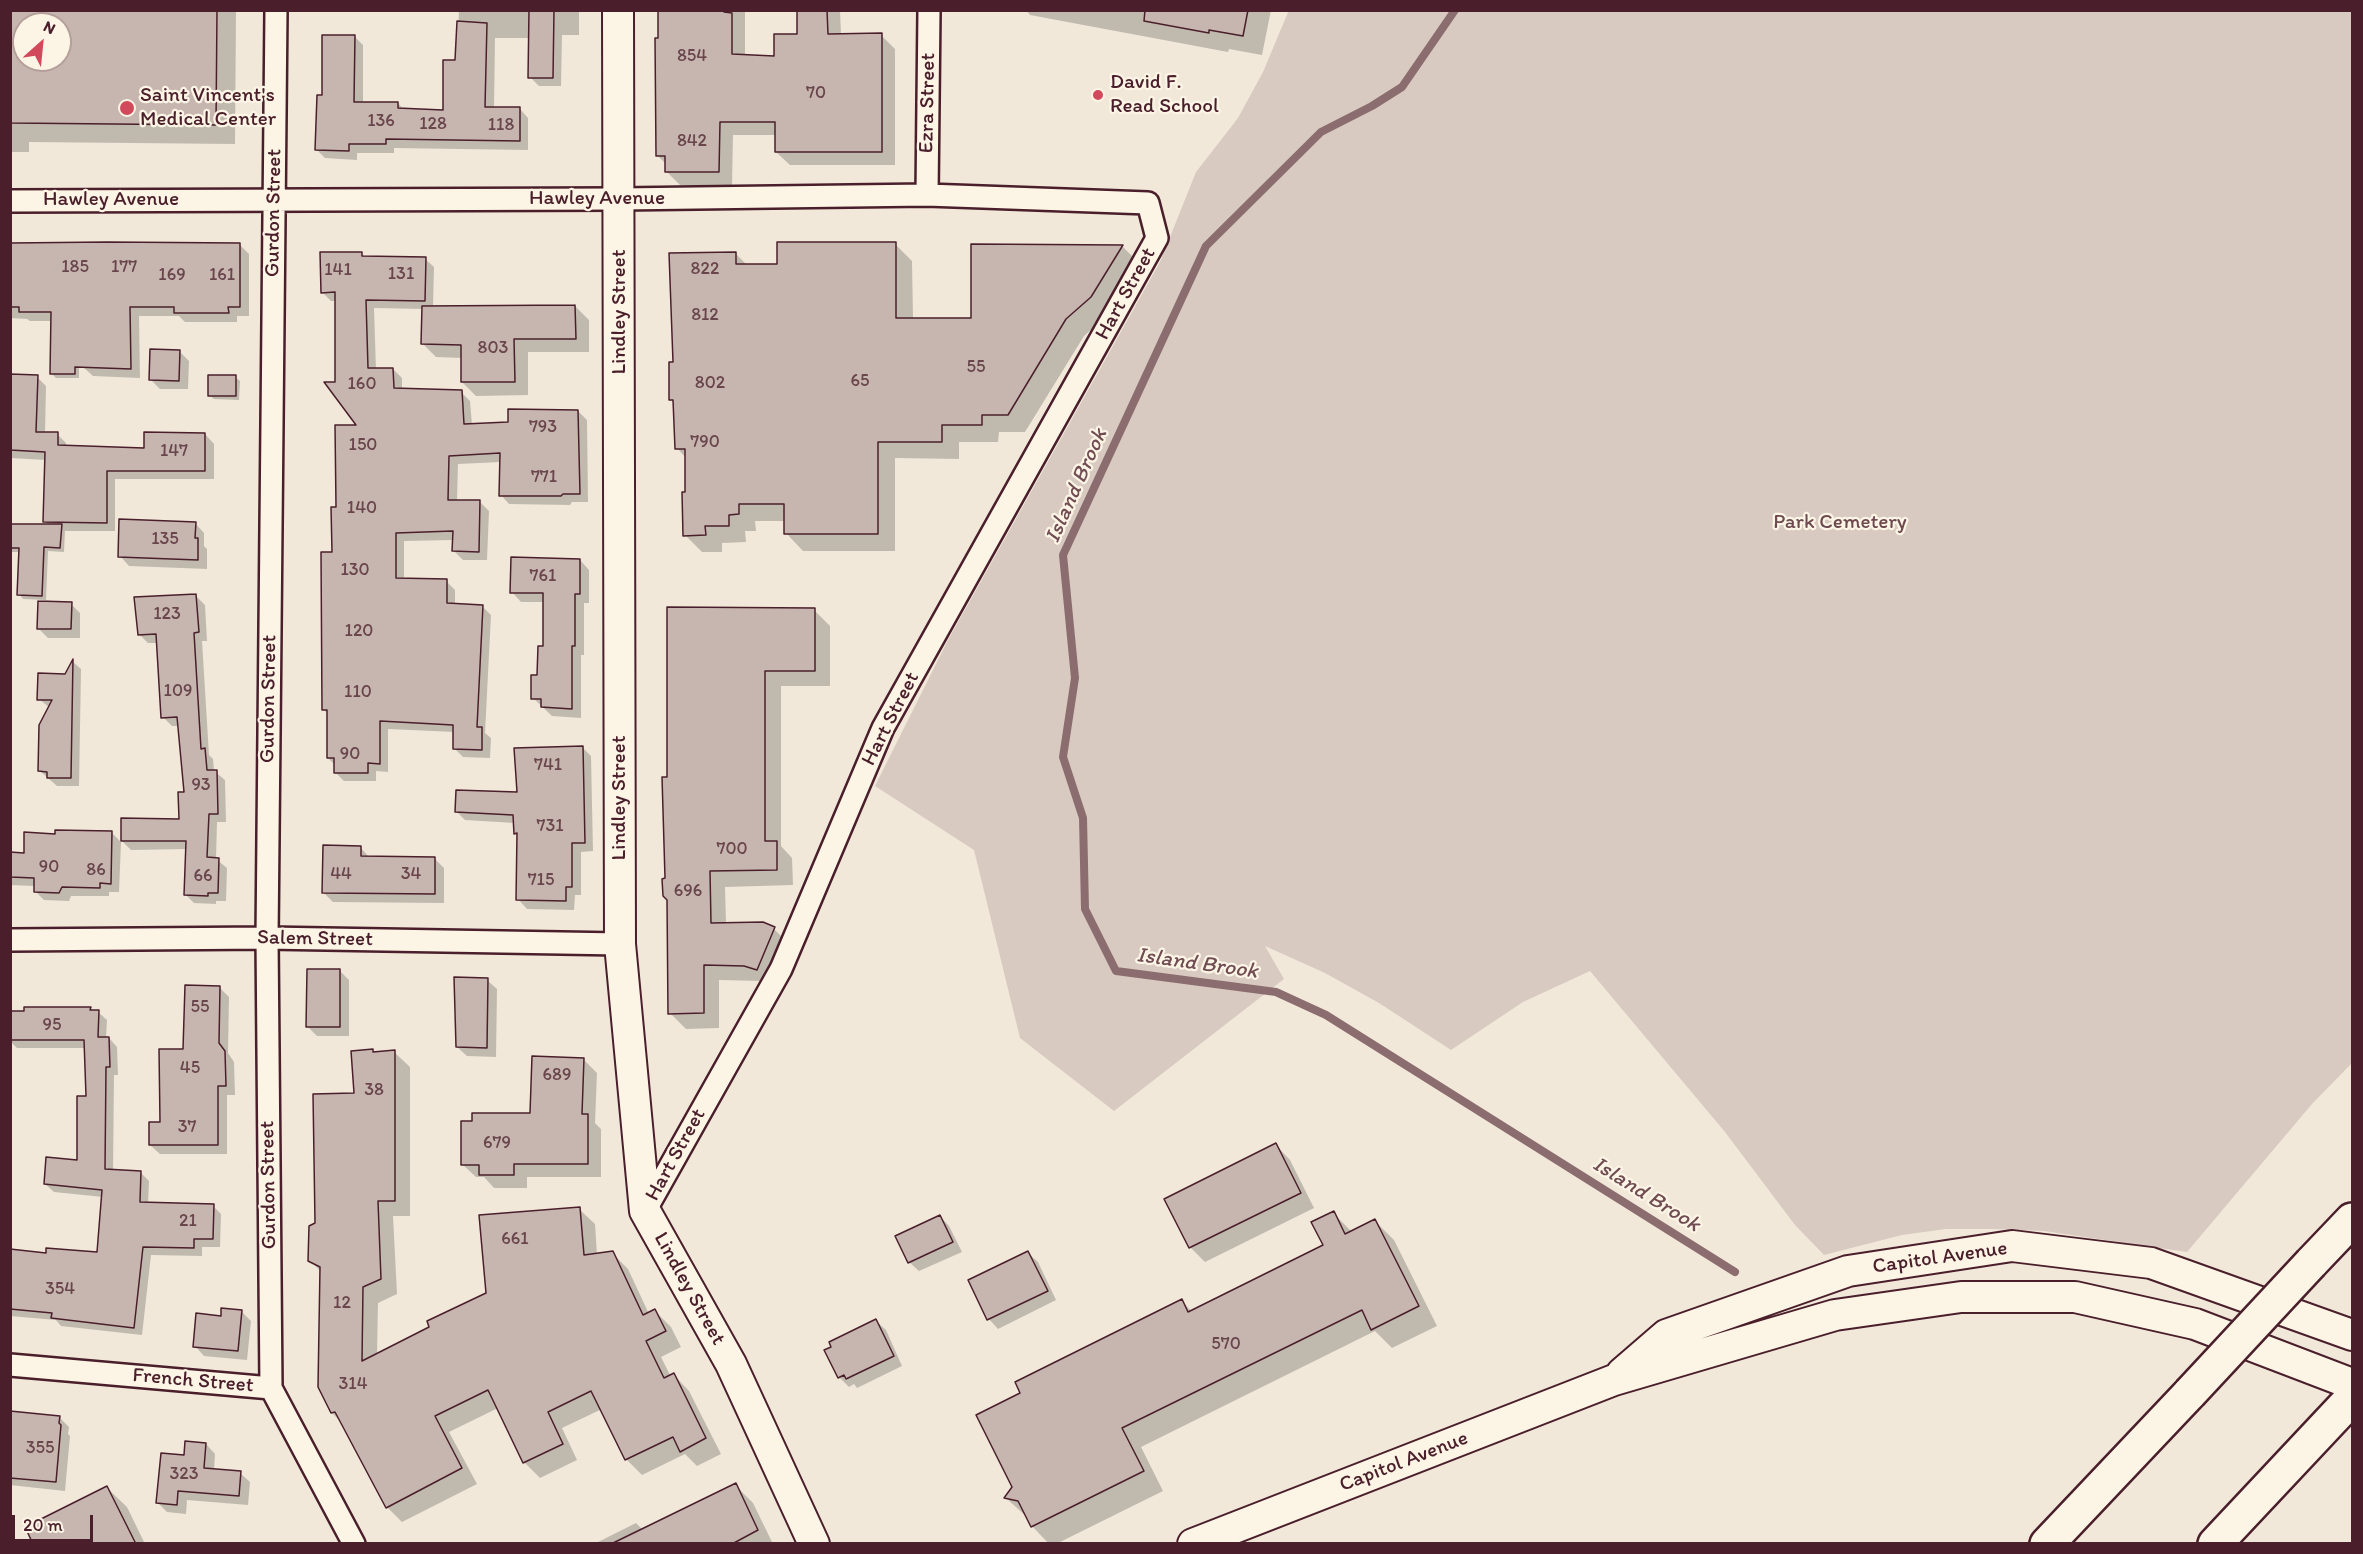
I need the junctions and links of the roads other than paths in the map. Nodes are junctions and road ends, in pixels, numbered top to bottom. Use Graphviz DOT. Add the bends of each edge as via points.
graph roads {
  1 [pos="276,10"];
  2 [pos="618,10"];
  3 [pos="929,10"];
  4 [pos="927,195"];
  5 [pos="275,200"];
  6 [pos="620,200"];
  7 [pos="10,201"];
  8 [pos="1157,238"];
  9 [pos="267,938"];
  10 [pos="10,940"];
  11 [pos="620,944"];
  12 [pos="645,1211"];
  13 [pos="2352,1220"];
  14 [pos="2352,1335"];
  15 [pos="10,1365"];
  16 [pos="1614,1380"];
  17 [pos="2352,1384"];
  18 [pos="271,1388"];
  19 [pos="2352,1398"];
  20 [pos="354,1544"];
  21 [pos="814,1544"];
  22 [pos="1193,1544"];
  23 [pos="2047,1544"];
  24 [pos="2215,1544"];
  1 -- 5 [label="street, Gurdon Street"];
  2 -- 6 [label="main road, Lindley Street"];
  3 -- 4 [label="street, Ezra Street"];
  4 -- 6 [label="street, Hawley Avenue"];
  4 -- 8 [label="street, Hawley Avenue" via="1148,203"];
  5 -- 6 [label="street, Hawley Avenue"];
  5 -- 7 [label="street, Hawley Avenue"];
  5 -- 9 [label="street, Gurdon Street"];
  6 -- 11 [label="main road, Lindley Street"];
  8 -- 12 [label="street, Hart Street" via="883,728 780,969"];
  9 -- 10 [label="street, Salem Street"];
  9 -- 11 [label="street, Salem Street"];
  9 -- 18 [label="street, Gurdon Street"];
  11 -- 12 [label="main road, Lindley Street"];
  12 -- 21 [label="main road, Lindley Street" via="731,1364"];
  13 -- 23 [label="highway, bridge"];
  14 -- 16 [label="main road, Capitol Avenue" via="2151,1263 2012,1246 1848,1271 1666,1335"];
  15 -- 18 [label="street, French Street"];
  16 -- 17 [label="main road, Capitol Avenue" via="1835,1315 1961,1297 2075,1297 2195,1324"];
  16 -- 22 [label="main road, Capitol Avenue"];
  18 -- 20 [label="street, French Street"];
  19 -- 24 [label="highway"];
}
